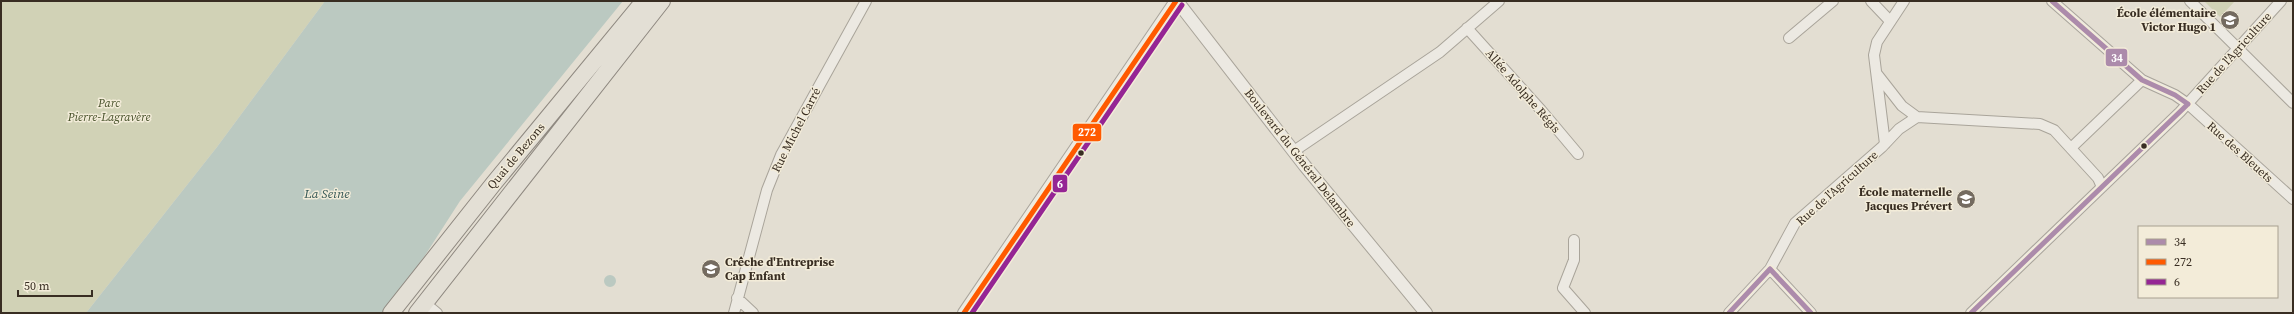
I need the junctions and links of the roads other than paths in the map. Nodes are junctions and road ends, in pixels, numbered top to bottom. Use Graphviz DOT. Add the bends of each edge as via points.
graph roads {
  1 [pos="644,1"];
  2 [pos="662,1"];
  3 [pos="866,1"];
  4 [pos="1177,1"];
  5 [pos="1499,1"];
  6 [pos="1833,1"];
  7 [pos="1871,1"];
  8 [pos="1904,1"];
  9 [pos="2052,1"];
  10 [pos="2190,1"];
  11 [pos="2281,1"];
  12 [pos="1488,4"];
  13 [pos="1890,21"];
  14 [pos="1467,28"];
  15 [pos="1789,38"];
  16 [pos="2238,49"];
  17 [pos="1877,74"];
  18 [pos="2142,80"];
  19 [pos="2188,104"];
  20 [pos="2293,104"];
  21 [pos="1917,117"];
  22 [pos="1885,144"];
  23 [pos="2071,148"];
  24 [pos="1294,151"];
  25 [pos="1578,154"];
  26 [pos="2102,186"];
  27 [pos="2293,199"];
  28 [pos="1574,240"];
  29 [pos="432,260"];
  30 [pos="1770,269"];
  31 [pos="738,298"];
  32 [pos="421,308"];
  33 [pos="391,313"];
  34 [pos="394,313"];
  35 [pos="437,313"];
  36 [pos="734,313"];
  37 [pos="753,313"];
  38 [pos="964,313"];
  39 [pos="1426,313"];
  40 [pos="1585,313"];
  41 [pos="1729,313"];
  42 [pos="1811,313"];
  43 [pos="1971,313"];
  1 -- 29 [label="main road, Quai de Bezons"];
  2 -- 32 [label="main road, Quai de Bezons"];
  3 -- 31 [label="street, Rue Michel Carré" via="781,154 767,190"];
  4 -- 24 [label="street, Boulevard du Général Delambre"];
  4 -- 38 [label="street"];
  5 -- 12 [label="street"];
  6 -- 15 [label="street"];
  7 -- 13 [label="street"];
  8 -- 13 [label="street"];
  9 -- 18 [label="street, Rue des Bleuets"];
  10 -- 16 [label="street"];
  11 -- 16 [label="street, Rue de l'Agriculture"];
  12 -- 14 [label="street"];
  13 -- 17 [label="street" via="1877,42 1874,55"];
  14 -- 24 [label="street" via="1440,52"];
  14 -- 25 [label="street, Allée Adolphe Régis"];
  16 -- 19 [label="street, Rue de l'Agriculture"];
  16 -- 20 [label="street"];
  17 -- 21 [label="street" via="1902,106"];
  17 -- 22 [label="street"];
  18 -- 19 [label="street, Rue des Bleuets"];
  18 -- 23 [label="street"];
  19 -- 26 [label="street, Rue de l'Agriculture"];
  19 -- 27 [label="street, Rue des Bleuets"];
  21 -- 22 [label="street, Rue de l'Agriculture" via="1899,129"];
  21 -- 23 [label="street" via="2040,124 2054,130"];
  22 -- 30 [label="street, Rue de l'Agriculture" via="1795,223"];
  23 -- 26 [label="street"];
  24 -- 39 [label="street, Boulevard du Général Delambre"];
  26 -- 43 [label="street, Rue de l'Agriculture"];
  28 -- 40 [label="street" via="1574,260 1563,288"];
  29 -- 32 [label="main road"];
  29 -- 33 [label="main road, Quai de Bezons"];
  30 -- 41 [label="street, Rue de l'Agriculture"];
  30 -- 42 [label="street"];
  31 -- 36 [label="street, Rue Michel Carré"];
  31 -- 37 [label="street"];
  32 -- 34 [label="main road"];
  32 -- 35 [label="street"];
}
